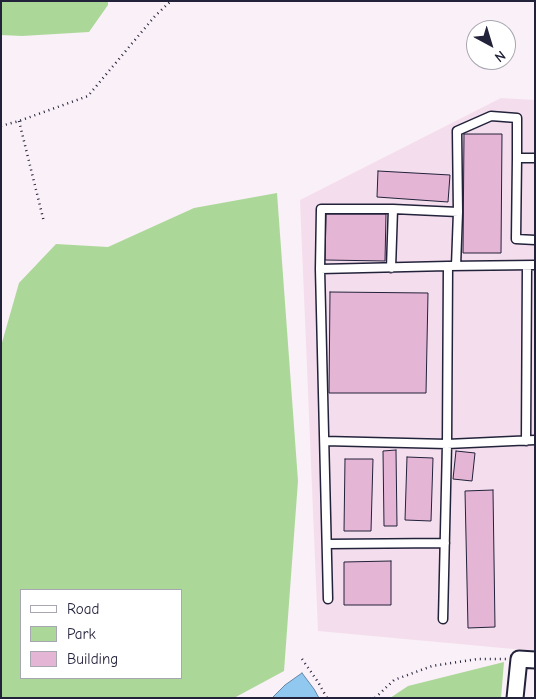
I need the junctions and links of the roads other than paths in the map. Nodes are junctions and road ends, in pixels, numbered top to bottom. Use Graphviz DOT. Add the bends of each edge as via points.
graph roads {
  1 [pos="517,158"];
  2 [pos="535,158"];
  3 [pos="393,209"];
  4 [pos="458,212"];
  5 [pos="535,240"];
  6 [pos="452,266"];
  7 [pos="531,266"];
  8 [pos="391,268"];
  9 [pos="320,269"];
  10 [pos="535,440"];
  11 [pos="325,441"];
  12 [pos="526,441"];
  13 [pos="447,444"];
  14 [pos="445,543"];
  15 [pos="327,544"];
  16 [pos="328,599"];
  17 [pos="443,619"];
  18 [pos="527,660"];
  19 [pos="516,698"];
  1 -- 2 [label="lane"];
  1 -- 4 [label="lane" via="517,118 491,116 457,131"];
  1 -- 5 [label="lane" via="516,239"];
  3 -- 4 [label="lane"];
  3 -- 8 [label="lane"];
  3 -- 9 [label="lane" via="321,209"];
  4 -- 6 [label="lane"];
  6 -- 7 [label="lane"];
  6 -- 8 [label="lane"];
  6 -- 13 [label="lane"];
  7 -- 12 [label="lane"];
  8 -- 9 [label="lane"];
  9 -- 11 [label="lane"];
  10 -- 12 [label="lane"];
  11 -- 13 [label="lane"];
  11 -- 15 [label="lane"];
  12 -- 13 [label="lane"];
  13 -- 14 [label="lane"];
  14 -- 15 [label="lane"];
  14 -- 17 [label="lane"];
  15 -- 16 [label="lane"];
  18 -- 19 [label="street"];
}
